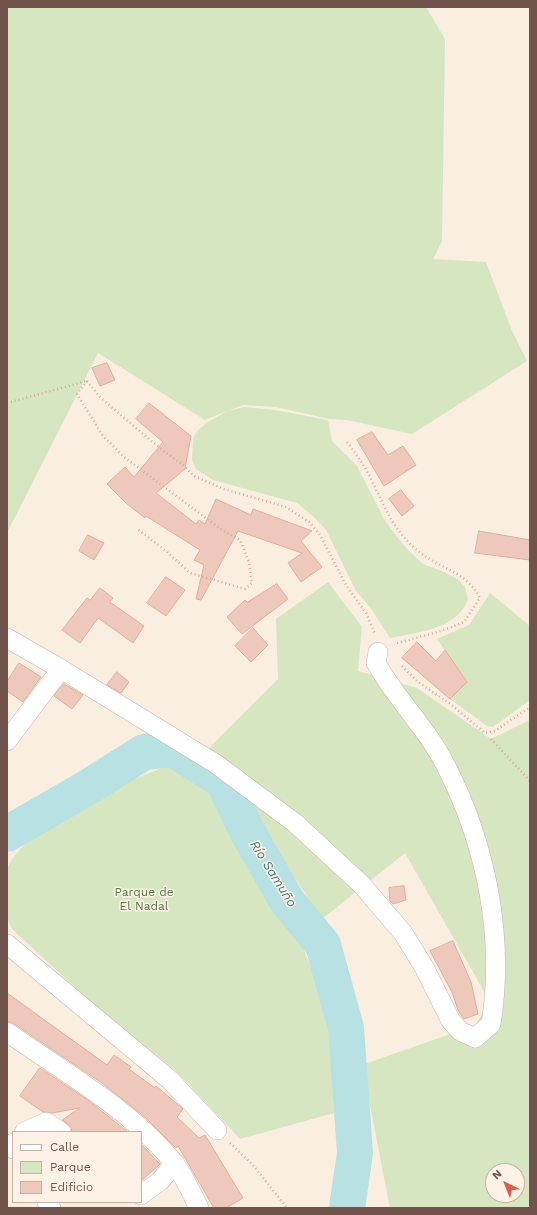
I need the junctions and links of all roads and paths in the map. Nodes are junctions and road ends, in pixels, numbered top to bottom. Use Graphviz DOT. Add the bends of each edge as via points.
graph roads {
  1 [pos="87,381"];
  2 [pos="7,403"];
  3 [pos="347,442"];
  4 [pos="136,528"];
  5 [pos="7,638"];
  6 [pos="378,652"];
  7 [pos="61,669"];
  8 [pos="530,707"];
  9 [pos="491,739"];
  10 [pos="7,741"];
  11 [pos="530,781"];
  12 [pos="7,944"];
  13 [pos="7,1032"];
  14 [pos="217,1130"];
  15 [pos="26,1131"];
  16 [pos="60,1131"];
  17 [pos="141,1131"];
  18 [pos="142,1132"];
  19 [pos="174,1163"];
  20 [pos="142,1194"];
  21 [pos="192,1207"];
  22 [pos="288,1208"];
  1 -- 2 [label="path"];
  1 -- 4 [label="path" via="77,394 103,436 124,457 163,488 240,540 249,562 252,583 245,589 190,573"];
  1 -- 6 [label="path" via="100,397 194,476 224,489 286,507 309,522 320,535 346,585 366,613 377,639"];
  3 -- 6 [label="path" via="362,462 392,522 404,537 433,562 464,578 474,587 480,598 464,622 442,631 390,645"];
  5 -- 7 [label="street"];
  6 -- 7 [label="street" via="376,663 383,677 426,733 446,765 471,825 486,875 494,931 494,1007 491,1024 475,1038 460,1031 451,1021 424,967 403,933 362,885 295,823 216,764"];
  6 -- 8 [label="path" via="395,660 418,682 449,703 485,733 495,731"];
  7 -- 10 [label="street"];
  9 -- 11 [label="path"];
  12 -- 14 [label="street" via="170,1080"];
  13 -- 17 [label="street" via="122,1112"];
  14 -- 22 [label="path" via="253,1165"];
  15 -- 16 [label="street" via="46,1122"];
  18 -- 19 [label="street"];
  19 -- 20 [label="street" via="160,1180"];
  19 -- 21 [label="street"];
}
